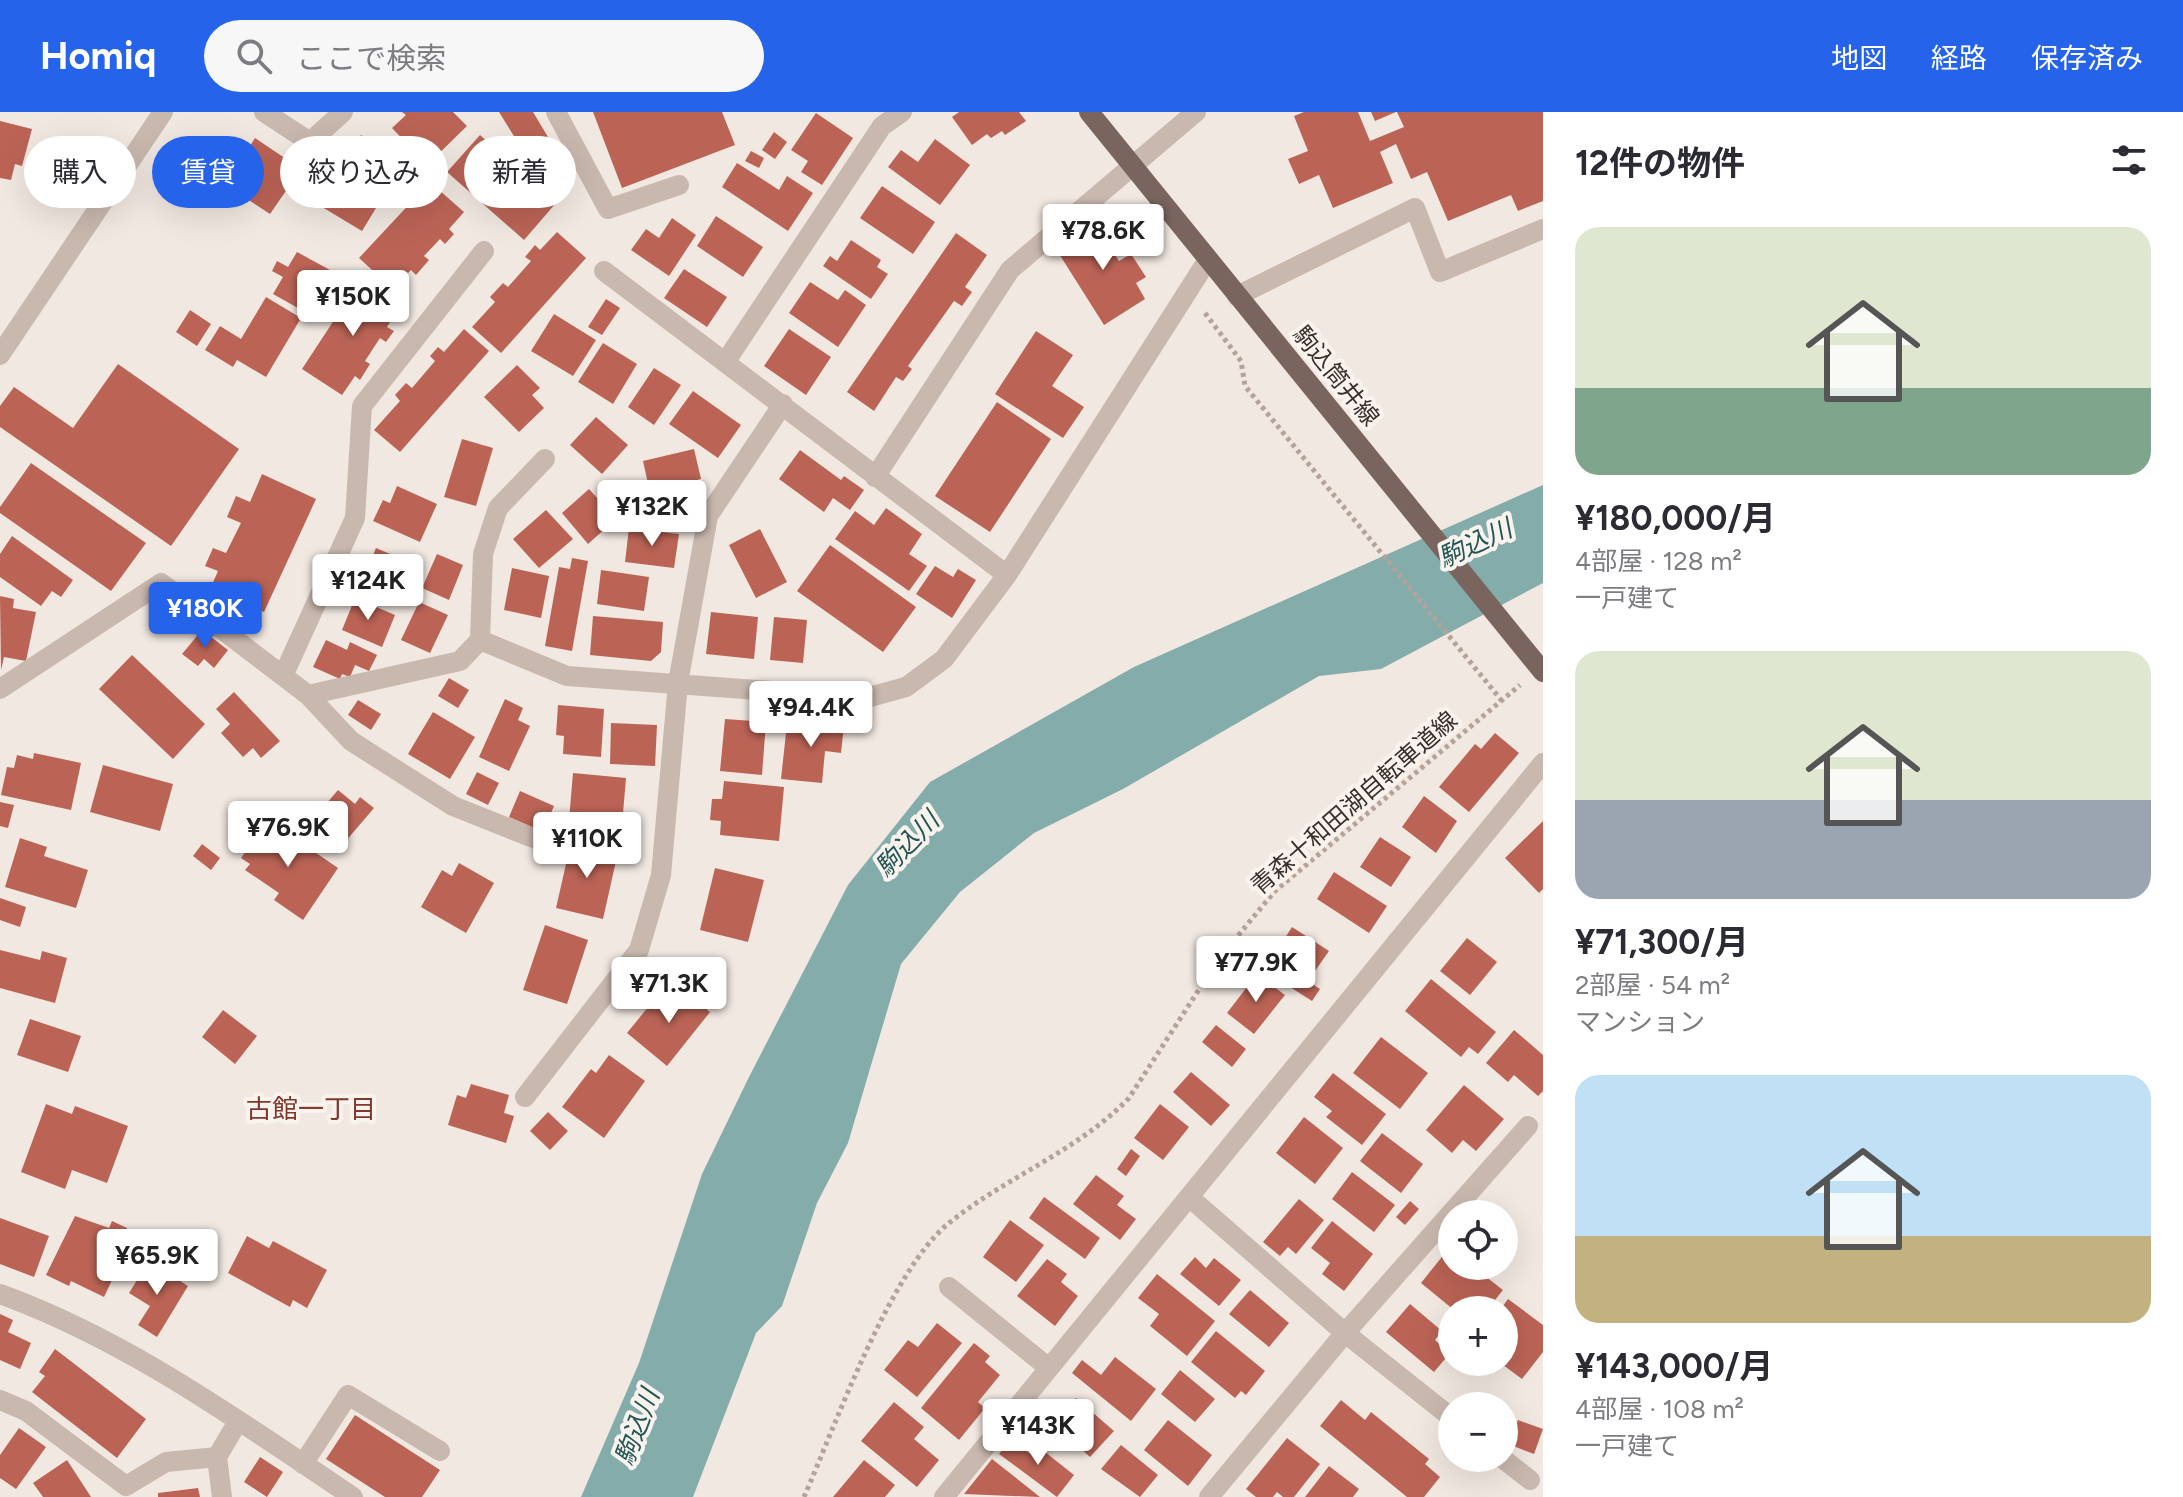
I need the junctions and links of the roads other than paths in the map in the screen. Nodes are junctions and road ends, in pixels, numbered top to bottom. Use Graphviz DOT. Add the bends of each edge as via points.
graph roads {
  1 [pos="163,112"];
  2 [pos="264,112"];
  3 [pos="343,112"];
  4 [pos="556,112"];
  5 [pos="902,112"];
  6 [pos="1089,112"];
  7 [pos="1196,112"];
  8 [pos="1133,168"];
  9 [pos="679,185"];
  10 [pos="1543,229"];
  11 [pos="484,251"];
  12 [pos="1207,261"];
  13 [pos="604,271"];
  14 [pos="1237,296"];
  15 [pos="0,355"];
  16 [pos="726,361"];
  17 [pos="783,404"];
  18 [pos="545,459"];
  19 [pos="875,477"];
  20 [pos="1007,575"];
  21 [pos="480,640"];
  22 [pos="1539,667"];
  23 [pos="283,676"];
  24 [pos="678,683"];
  25 [pos="0,689"];
  26 [pos="308,695"];
  27 [pos="1543,763"];
  28 [pos="541,841"];
  29 [pos="525,1097"];
  30 [pos="1528,1126"];
  31 [pos="1189,1197"];
  32 [pos="949,1287"];
  33 [pos="0,1294"];
  34 [pos="1345,1333"];
  35 [pos="1049,1368"];
  36 [pos="0,1400"];
  37 [pos="1438,1407"];
  38 [pos="237,1423"];
  39 [pos="440,1451"];
  40 [pos="217,1457"];
  41 [pos="303,1464"];
  42 [pos="1518,1471"];
  43 [pos="1530,1480"];
  44 [pos="1218,1494"];
  45 [pos="222,1497"];
  46 [pos="353,1497"];
  47 [pos="944,1497"];
  1 -- 15 [label="street"];
  2 -- 3 [label="street" via="310,142"];
  4 -- 9 [label="street" via="608,209"];
  5 -- 16 [label="street" via="882,126"];
  6 -- 8 [label="main road, 駒込筒井線"];
  7 -- 8 [label="street"];
  8 -- 12 [label="main road, 駒込筒井線"];
  8 -- 19 [label="street" via="1010,270"];
  10 -- 14 [label="street" via="1440,272 1415,208"];
  11 -- 23 [label="street" via="362,406 355,518"];
  12 -- 14 [label="main road, 駒込筒井線"];
  12 -- 20 [label="street"];
  13 -- 16 [label="street"];
  14 -- 22 [label="main road, 駒込筒井線"];
  16 -- 17 [label="street"];
  17 -- 19 [label="street"];
  17 -- 24 [label="street" via="708,516"];
  18 -- 21 [label="street" via="498,508 483,554"];
  19 -- 20 [label="street"];
  20 -- 24 [label="street" via="944,659 906,687 866,698"];
  21 -- 24 [label="street" via="567,676"];
  21 -- 26 [label="street" via="460,661"];
  23 -- 25 [label="street" via="161,583"];
  23 -- 26 [label="street"];
  24 -- 29 [label="street" via="661,875 639,950"];
  26 -- 28 [label="street" via="351,741 453,806"];
  27 -- 31 [label="street"];
  30 -- 34 [label="street"];
  31 -- 34 [label="street"];
  31 -- 35 [label="street"];
  32 -- 35 [label="street"];
  33 -- 38 [label="street" via="60,1315"];
  34 -- 37 [label="street"];
  34 -- 44 [label="street"];
  35 -- 47 [label="street"];
  36 -- 40 [label="street" via="26,1411 126,1486 166,1462"];
  38 -- 40 [label="street"];
  38 -- 41 [label="street"];
  39 -- 41 [label="street" via="348,1395"];
  40 -- 45 [label="street"];
  41 -- 46 [label="street"];
  42 -- 43 [label="street"];
}
